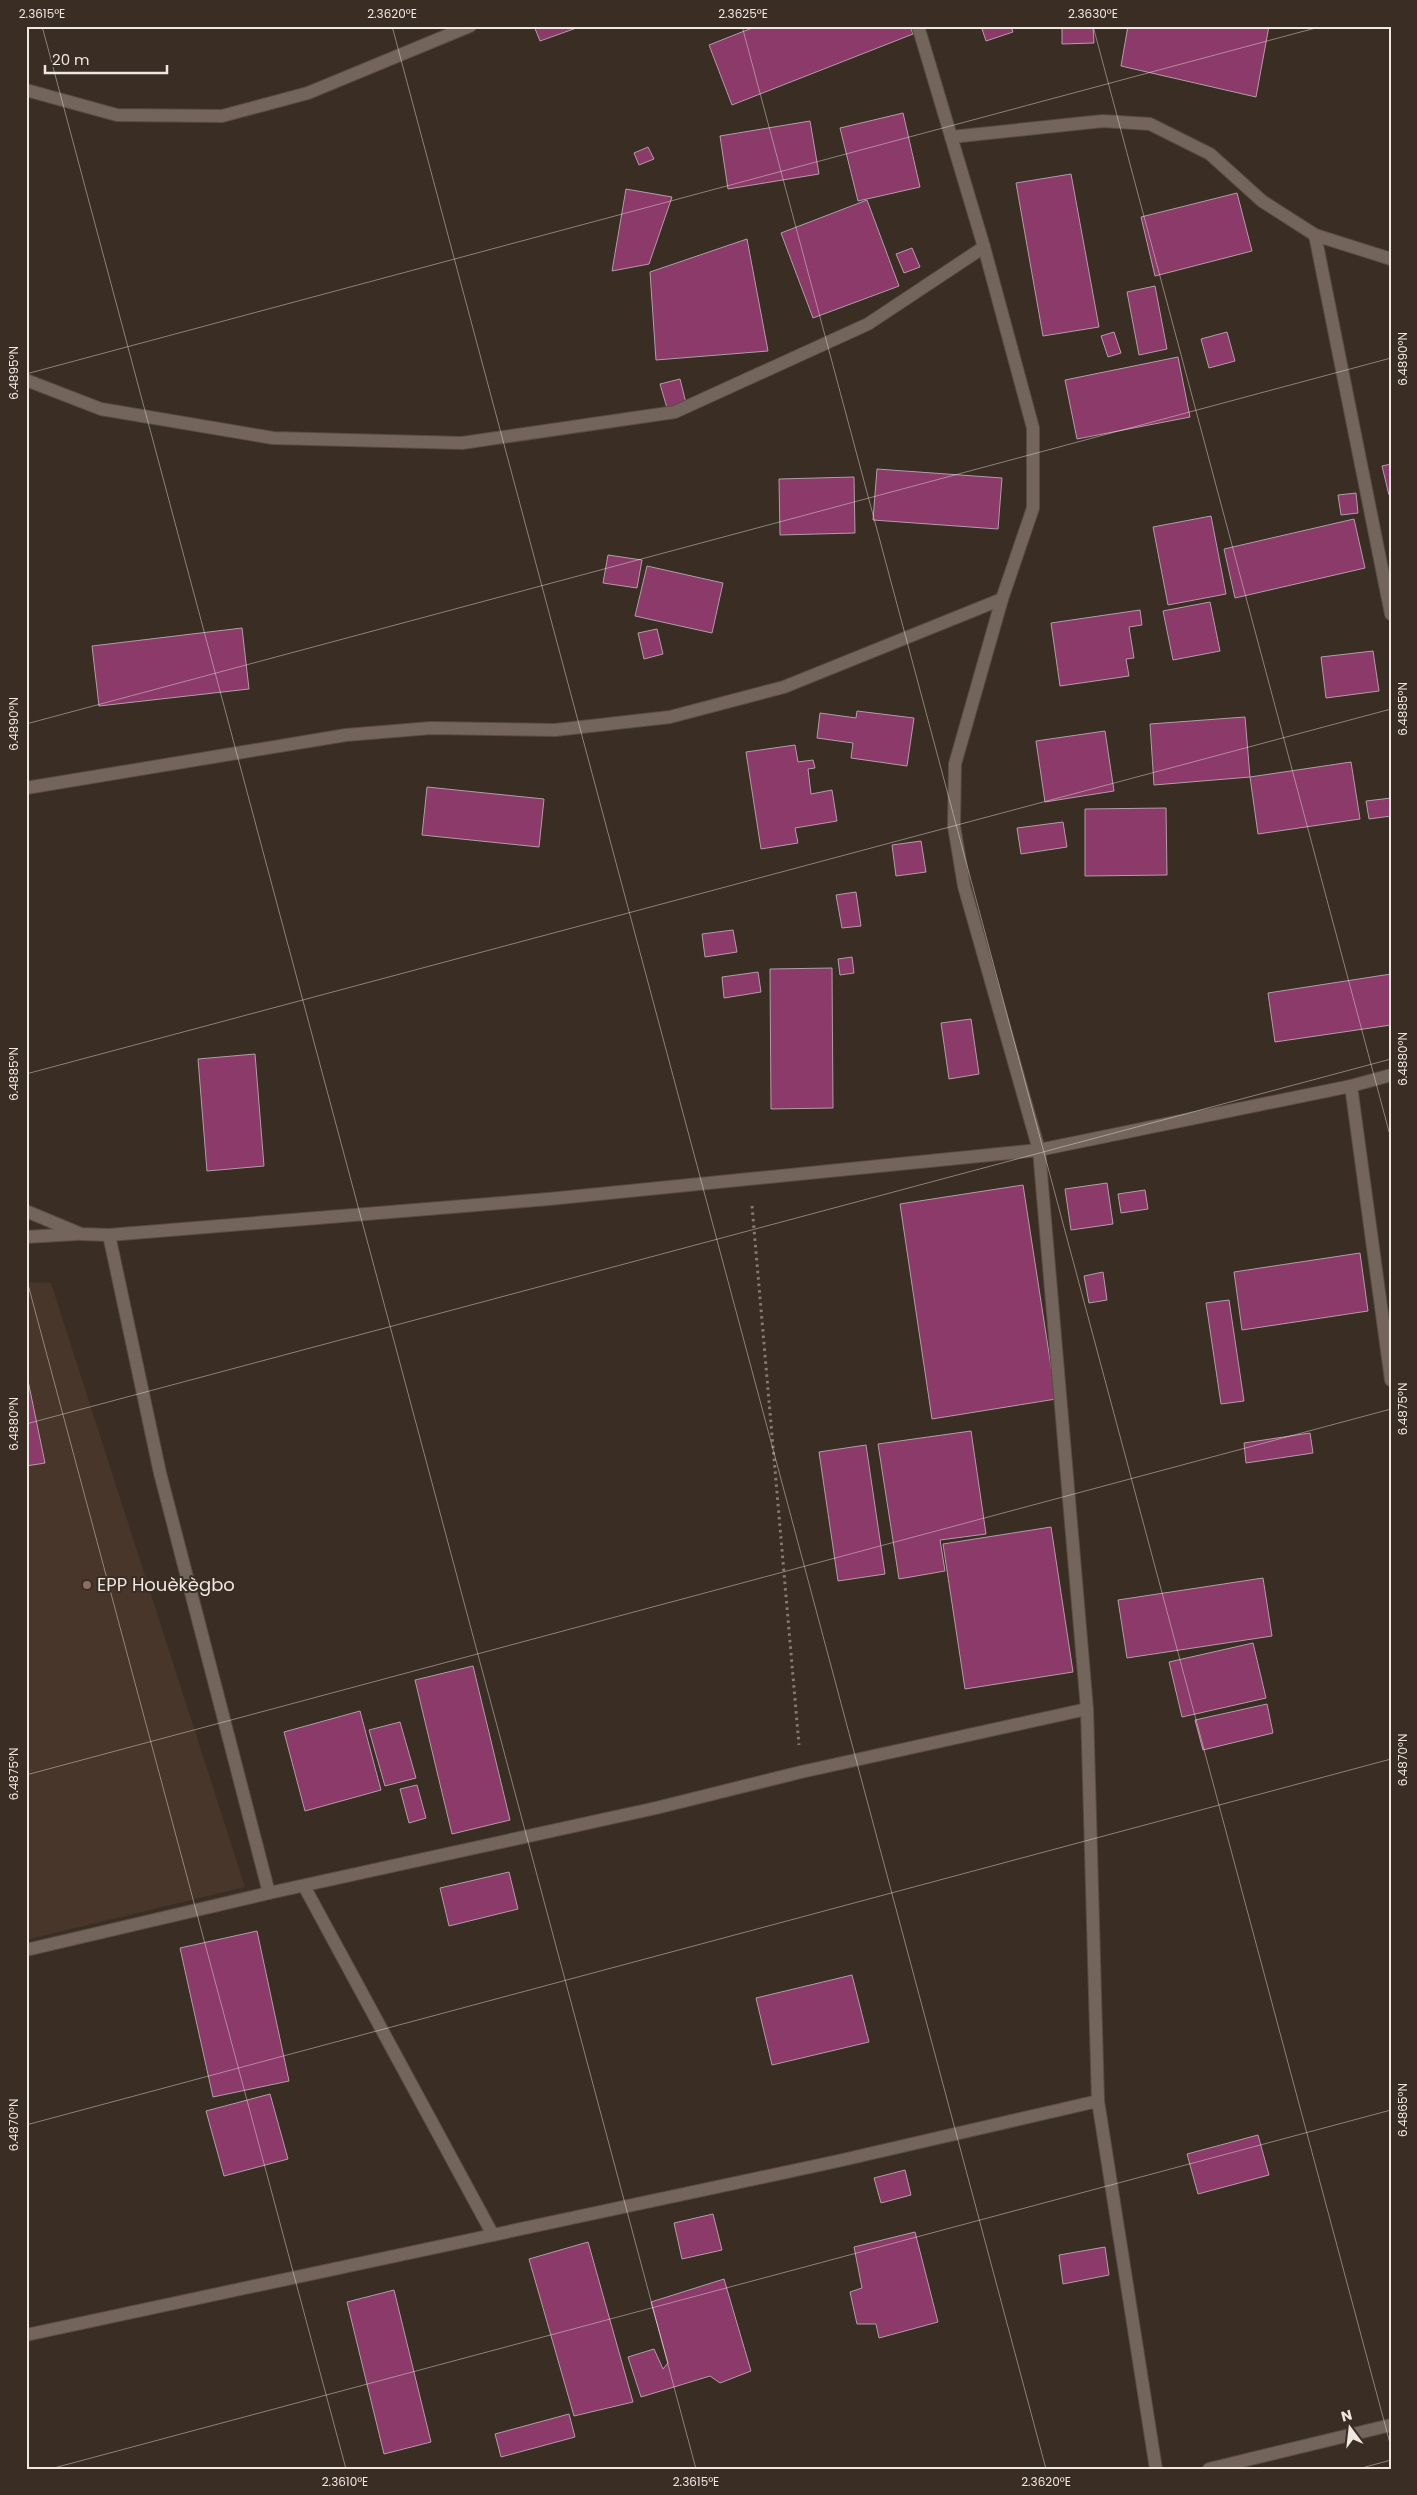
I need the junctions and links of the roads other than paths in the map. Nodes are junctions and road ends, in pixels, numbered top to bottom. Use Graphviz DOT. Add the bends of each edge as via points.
graph roads {
  1 [pos="470,26"];
  2 [pos="918,26"];
  3 [pos="26,90"];
  4 [pos="951,137"];
  5 [pos="1315,235"];
  6 [pos="984,247"];
  7 [pos="1391,259"];
  8 [pos="26,380"];
  9 [pos="1002,599"];
  10 [pos="1391,614"];
  11 [pos="26,788"];
  12 [pos="1391,1075"];
  13 [pos="1351,1086"];
  14 [pos="1039,1150"];
  15 [pos="26,1211"];
  16 [pos="81,1234"];
  17 [pos="109,1235"];
  18 [pos="26,1237"];
  19 [pos="1391,1380"];
  20 [pos="1087,1709"];
  21 [pos="304,1886"];
  22 [pos="268,1893"];
  23 [pos="26,1950"];
  24 [pos="1098,2101"];
  25 [pos="493,2235"];
  26 [pos="26,2335"];
  27 [pos="1391,2425"];
  28 [pos="1156,2469"];
  29 [pos="1209,2469"];
  1 -- 3 [label="street" via="308,93 222,116 117,115"];
  2 -- 4 [label="street"];
  4 -- 5 [label="street" via="1103,121 1150,124 1210,154 1262,201"];
  4 -- 6 [label="street"];
  5 -- 7 [label="street"];
  5 -- 10 [label="street"];
  6 -- 8 [label="street" via="868,324 675,412 462,443 273,438 101,409"];
  6 -- 9 [label="street" via="1033,428 1032,508"];
  9 -- 11 [label="street" via="784,687 670,717 554,730 431,728 346,736"];
  9 -- 14 [label="street" via="955,764 954,826 964,886"];
  12 -- 13 [label="street"];
  13 -- 14 [label="street"];
  13 -- 19 [label="street"];
  14 -- 17 [label="street" via="750,1180"];
  14 -- 20 [label="street"];
  15 -- 16 [label="street"];
  16 -- 17 [label="street"];
  16 -- 18 [label="street"];
  17 -- 22 [label="street" via="160,1473"];
  20 -- 21 [label="street"];
  20 -- 24 [label="street"];
  21 -- 22 [label="street"];
  21 -- 25 [label="street"];
  22 -- 23 [label="street"];
  24 -- 25 [label="street"];
  24 -- 28 [label="street"];
  25 -- 26 [label="street"];
  27 -- 29 [label="street"];
}
